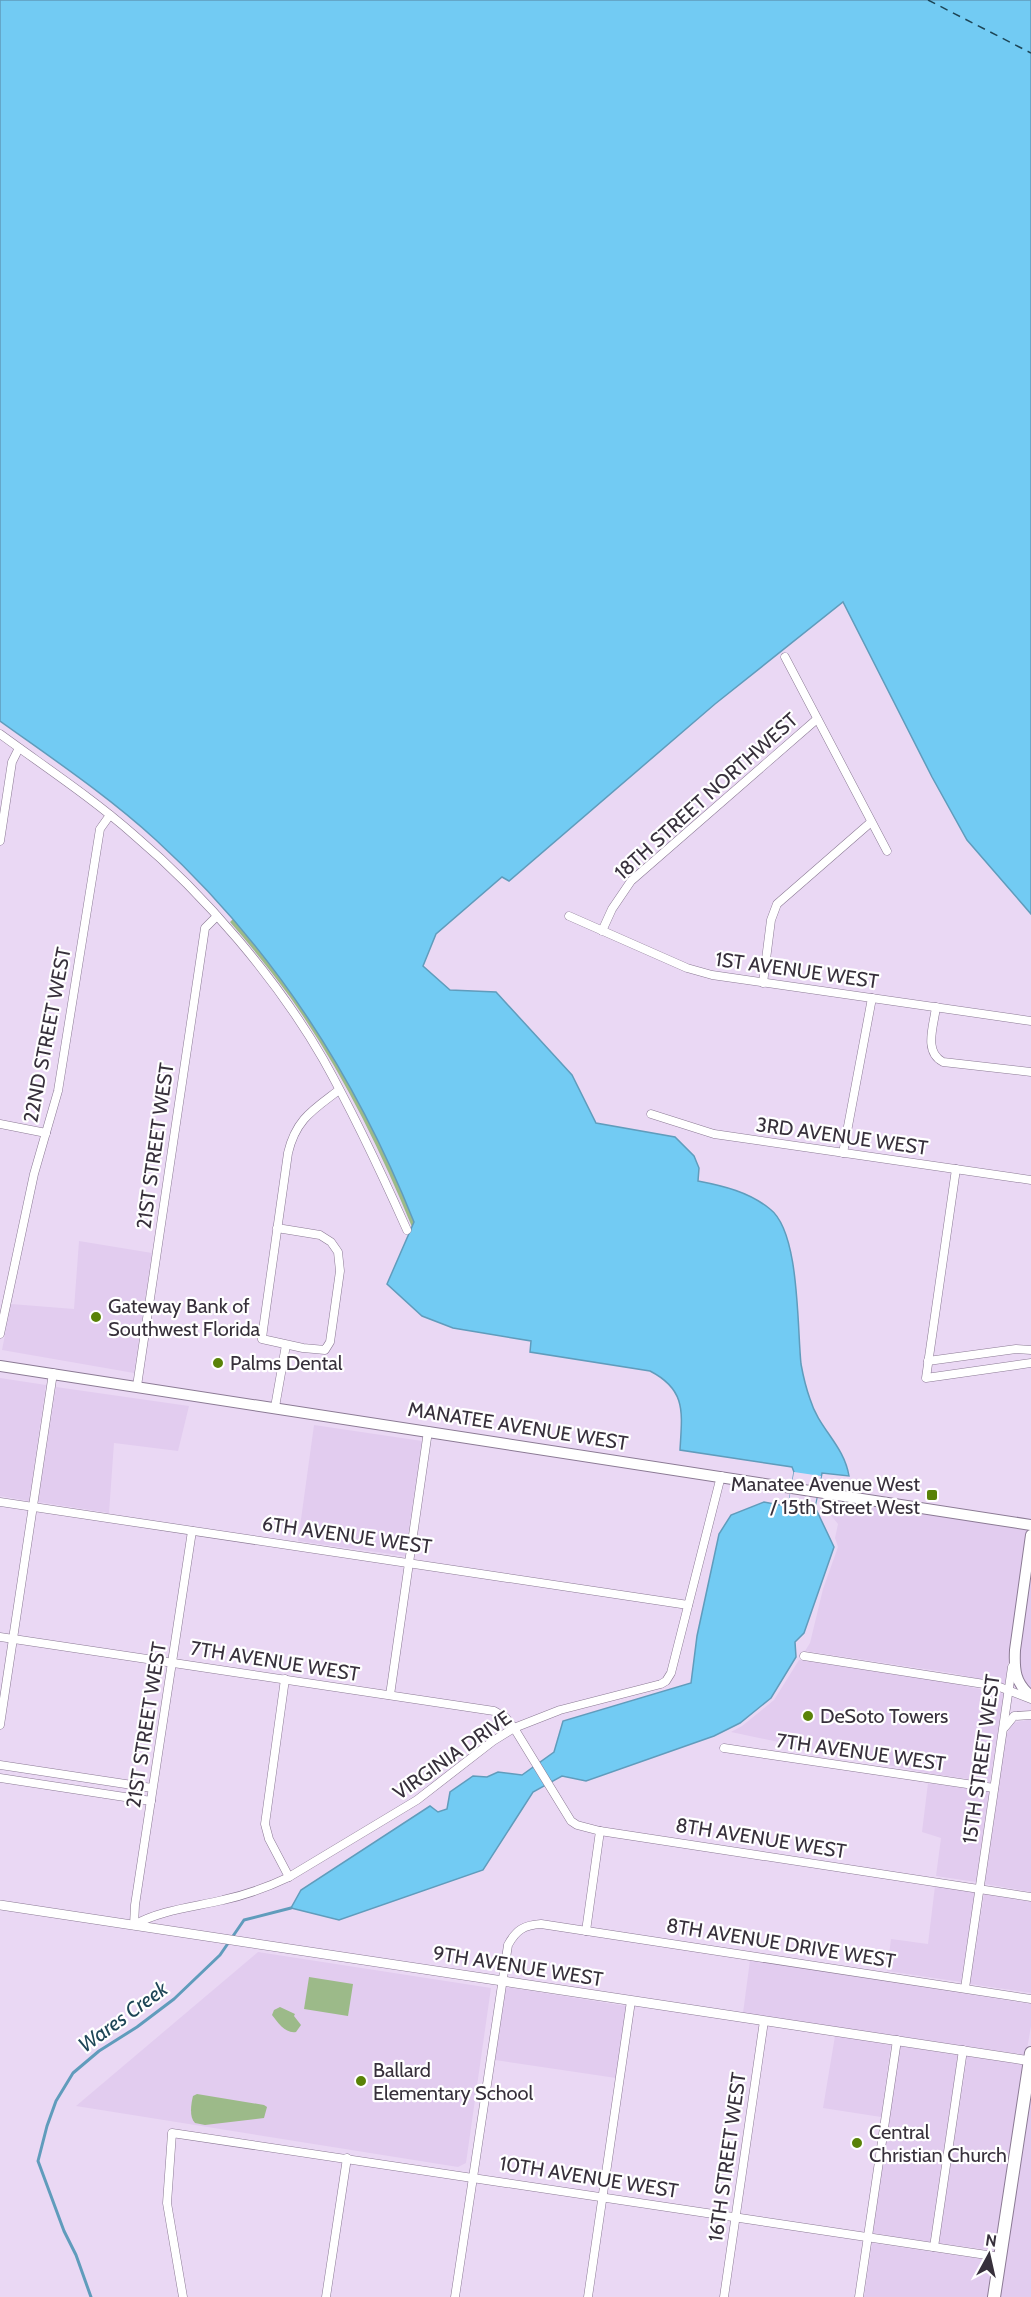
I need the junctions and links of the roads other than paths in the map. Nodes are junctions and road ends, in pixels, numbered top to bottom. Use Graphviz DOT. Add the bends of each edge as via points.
graph roads {
  1 [pos="785,657"];
  2 [pos="817,719"];
  3 [pos="0,734"];
  4 [pos="19,748"];
  5 [pos="110,815"];
  6 [pos="870,823"];
  7 [pos="0,842"];
  8 [pos="887,851"];
  9 [pos="217,916"];
  10 [pos="569,916"];
  11 [pos="602,931"];
  12 [pos="763,983"];
  13 [pos="872,998"];
  14 [pos="936,1007"];
  15 [pos="1031,1021"];
  16 [pos="1031,1072"];
  17 [pos="339,1090"];
  18 [pos="651,1114"];
  19 [pos="0,1124"];
  20 [pos="46,1133"];
  21 [pos="843,1153"];
  22 [pos="956,1169"];
  23 [pos="1031,1180"];
  24 [pos="277,1227"];
  25 [pos="407,1230"];
  26 [pos="0,1334"];
  27 [pos="286,1345"];
  28 [pos="1031,1350"];
  29 [pos="1031,1363"];
  30 [pos="0,1366"];
  31 [pos="927,1370"];
  32 [pos="53,1374"];
  33 [pos="137,1386"];
  34 [pos="275,1407"];
  35 [pos="429,1431"];
  36 [pos="721,1476"];
  37 [pos="0,1502"];
  38 [pos="33,1506"];
  39 [pos="1031,1525"];
  40 [pos="192,1531"];
  41 [pos="1031,1535"];
  42 [pos="409,1562"];
  43 [pos="688,1605"];
  44 [pos="0,1636"];
  45 [pos="13,1638"];
  46 [pos="1015,1650"];
  47 [pos="804,1656"];
  48 [pos="174,1662"];
  49 [pos="285,1679"];
  50 [pos="1009,1691"];
  51 [pos="390,1695"];
  52 [pos="1031,1697"];
  53 [pos="1031,1715"];
  54 [pos="0,1725"];
  55 [pos="514,1728"];
  56 [pos="1002,1734"];
  57 [pos="724,1748"];
  58 [pos="527,1750"];
  59 [pos="0,1765"];
  60 [pos="0,1778"];
  61 [pos="152,1788"];
  62 [pos="994,1788"];
  63 [pos="151,1801"];
  64 [pos="600,1831"];
  65 [pos="289,1877"];
  66 [pos="980,1888"];
  67 [pos="1031,1897"];
  68 [pos="0,1905"];
  69 [pos="134,1925"];
  70 [pos="586,1931"];
  71 [pos="502,1981"];
  72 [pos="965,1988"];
  73 [pos="1031,1998"];
  74 [pos="632,2001"];
  75 [pos="764,2021"];
  76 [pos="897,2040"];
  77 [pos="963,2050"];
  78 [pos="1031,2058"];
  79 [pos="347,2158"];
  80 [pos="473,2176"];
  81 [pos="603,2197"];
  82 [pos="736,2216"];
  83 [pos="868,2238"];
  84 [pos="933,2247"];
  85 [pos="1000,2257"];
  86 [pos="183,2297"];
  87 [pos="327,2297"];
  88 [pos="455,2297"];
  89 [pos="588,2297"];
  90 [pos="724,2297"];
  91 [pos="859,2297"];
  92 [pos="994,2297"];
  1 -- 2 [label="street"];
  2 -- 6 [label="street"];
  2 -- 11 [label="street, 18TH STREET NORTHWEST" via="631,880"];
  3 -- 4 [label="street"];
  4 -- 5 [label="street"];
  4 -- 7 [label="street" via="11,771"];
  5 -- 9 [label="street" via="152,850"];
  5 -- 20 [label="street, 22ND STREET WEST" via="100,828 66,1048"];
  6 -- 8 [label="street"];
  6 -- 12 [label="street" via="777,904 771,920"];
  9 -- 17 [label="street" via="247,950 297,1020"];
  9 -- 33 [label="street, 21ST STREET WEST" via="205,928"];
  10 -- 11 [label="street, 1ST AVENUE WEST"];
  11 -- 12 [label="street, 1ST AVENUE WEST" via="698,971"];
  12 -- 13 [label="street, 1ST AVENUE WEST"];
  13 -- 14 [label="street, 1ST AVENUE WEST"];
  13 -- 21 [label="street"];
  14 -- 15 [label="street, 1ST AVENUE WEST"];
  14 -- 16 [label="street" via="931,1048 936,1058"];
  17 -- 24 [label="street" via="306,1115 294,1133"];
  17 -- 25 [label="street" via="371,1149"];
  18 -- 21 [label="street, 3RD AVENUE WEST" via="714,1134"];
  19 -- 20 [label="street"];
  20 -- 26 [label="street, 22ND STREET WEST" via="25,1211"];
  21 -- 22 [label="street, 3RD AVENUE WEST"];
  22 -- 23 [label="street, 3RD AVENUE WEST"];
  22 -- 31 [label="street"];
  24 -- 27 [label="street" via="262,1339"];
  24 -- 27 [label="street" via="320,1235 335,1247 340,1260 329,1346 320,1350"];
  27 -- 34 [label="street"];
  28 -- 31 [label="street" via="1016,1349"];
  29 -- 31 [label="street"];
  30 -- 32 [label="main road, MANATEE AVENUE WEST"];
  32 -- 33 [label="main road, MANATEE AVENUE WEST"];
  32 -- 38 [label="street"];
  33 -- 34 [label="main road, MANATEE AVENUE WEST"];
  34 -- 35 [label="main road, MANATEE AVENUE WEST"];
  35 -- 36 [label="main road, MANATEE AVENUE WEST"];
  35 -- 42 [label="street"];
  36 -- 39 [label="main road, MANATEE AVENUE WEST"];
  36 -- 43 [label="street, VIRGINIA DRIVE"];
  37 -- 38 [label="street, 6TH AVENUE WEST"];
  38 -- 40 [label="street, 6TH AVENUE WEST"];
  38 -- 45 [label="street"];
  40 -- 42 [label="street, 6TH AVENUE WEST"];
  40 -- 48 [label="street, 21ST STREET WEST"];
  41 -- 46 [label="main road, 15TH STREET WEST"];
  42 -- 43 [label="street, 6TH AVENUE WEST"];
  42 -- 51 [label="street"];
  43 -- 55 [label="street, VIRGINIA DRIVE" via="666,1681 560,1710"];
  44 -- 45 [label="street, 7TH AVENUE WEST"];
  45 -- 48 [label="street, 7TH AVENUE WEST"];
  45 -- 54 [label="street"];
  46 -- 50 [label="street, 15TH STREET WEST"];
  46 -- 52 [label="main road" via="1017,1680"];
  47 -- 50 [label="street"];
  48 -- 49 [label="street, 7TH AVENUE WEST"];
  48 -- 61 [label="street, 21ST STREET WEST"];
  49 -- 51 [label="street, 7TH AVENUE WEST"];
  49 -- 65 [label="street" via="265,1824"];
  50 -- 52 [label="street"];
  50 -- 56 [label="street, 15TH STREET WEST"];
  51 -- 55 [label="street, 7TH AVENUE WEST" via="494,1711"];
  53 -- 56 [label="street" via="1014,1716"];
  55 -- 58 [label="street, 7TH AVENUE WEST"];
  55 -- 65 [label="street, VIRGINIA DRIVE" via="417,1800"];
  56 -- 62 [label="street, 15TH STREET WEST"];
  57 -- 62 [label="street, 7TH AVENUE WEST"];
  58 -- 64 [label="street, 8TH AVENUE WEST" via="573,1823"];
  59 -- 61 [label="street"];
  60 -- 63 [label="street"];
  61 -- 63 [label="street, 21ST STREET WEST"];
  62 -- 66 [label="street, 15TH STREET WEST"];
  63 -- 69 [label="street, 21ST STREET WEST"];
  64 -- 66 [label="street, 8TH AVENUE WEST"];
  64 -- 70 [label="street"];
  65 -- 69 [label="street, VIRGINIA DRIVE" via="227,1899 148,1917"];
  66 -- 67 [label="street, 8TH AVENUE WEST"];
  66 -- 72 [label="street, 15TH STREET WEST"];
  68 -- 69 [label="street, 9TH AVENUE WEST"];
  69 -- 71 [label="street, 9TH AVENUE WEST"];
  70 -- 71 [label="street, 8TH AVENUE DRIVE WEST" via="541,1924 525,1926 508,1945"];
  70 -- 72 [label="street, 8TH AVENUE DRIVE WEST"];
  71 -- 74 [label="street, 9TH AVENUE WEST"];
  71 -- 80 [label="street"];
  72 -- 73 [label="street, 8TH AVENUE DRIVE WEST"];
  74 -- 75 [label="street, 9TH AVENUE WEST"];
  74 -- 81 [label="street"];
  75 -- 76 [label="street, 9TH AVENUE WEST"];
  75 -- 82 [label="street, 16TH STREET WEST"];
  76 -- 77 [label="street, 9TH AVENUE WEST"];
  76 -- 83 [label="street"];
  77 -- 78 [label="street, 9TH AVENUE WEST"];
  77 -- 84 [label="street"];
  78 -- 85 [label="main road"];
  79 -- 80 [label="street, 10TH AVENUE WEST"];
  79 -- 86 [label="street, 10TH AVENUE WEST" via="172,2133 167,2202"];
  79 -- 87 [label="street"];
  80 -- 81 [label="street, 10TH AVENUE WEST"];
  80 -- 88 [label="street"];
  81 -- 82 [label="street, 10TH AVENUE WEST"];
  81 -- 89 [label="street"];
  82 -- 83 [label="street, 10TH AVENUE WEST"];
  82 -- 90 [label="street, 16TH STREET WEST"];
  83 -- 84 [label="street, 10TH AVENUE WEST"];
  83 -- 91 [label="street"];
  84 -- 85 [label="street, 10TH AVENUE WEST"];
  85 -- 92 [label="main road"];
}
